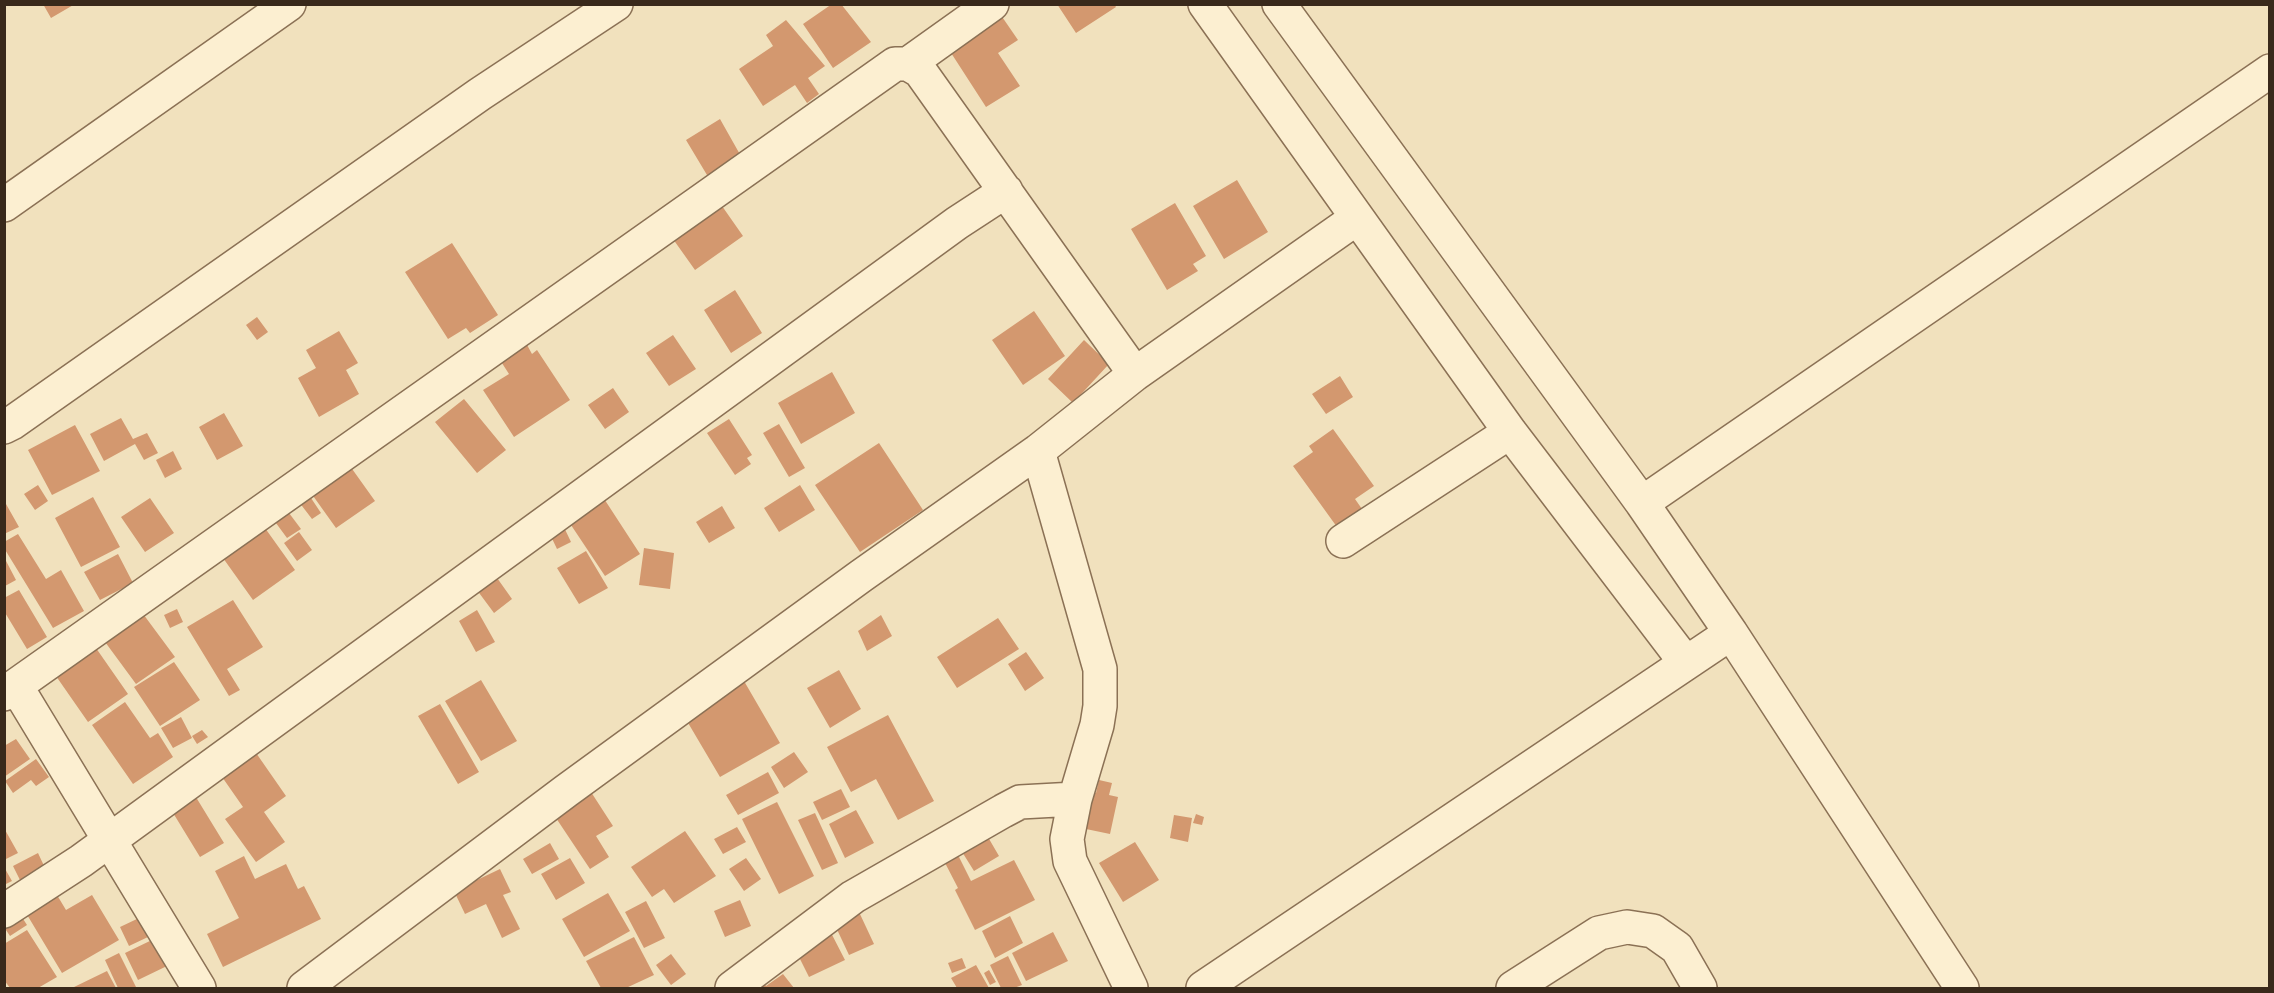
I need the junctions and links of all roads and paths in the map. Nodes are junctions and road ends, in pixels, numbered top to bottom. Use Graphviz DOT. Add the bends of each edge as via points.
graph roads {
  1 [pos="289,4"];
  2 [pos="616,4"];
  3 [pos="992,4"];
  4 [pos="1205,4"];
  5 [pos="1280,4"];
  6 [pos="908,64"];
  7 [pos="2270,71"];
  8 [pos="1005,191"];
  9 [pos="4,205"];
  10 [pos="1357,218"];
  11 [pos="1135,374"];
  12 [pos="4,427"];
  13 [pos="1510,432"];
  14 [pos="1038,451"];
  15 [pos="1642,503"];
  16 [pos="1343,541"];
  17 [pos="1731,633"];
  18 [pos="1686,663"];
  19 [pos="10,690"];
  20 [pos="1075,799"];
  21 [pos="109,839"];
  22 [pos="4,910"];
  23 [pos="199,988"];
  24 [pos="304,988"];
  25 [pos="732,988"];
  26 [pos="1131,988"];
  27 [pos="1203,988"];
  28 [pos="1513,988"];
  29 [pos="1700,988"];
  30 [pos="1962,988"];
  1 -- 9 [label="street"];
  2 -- 12 [label="street" via="480,94"];
  3 -- 6 [label="street"];
  4 -- 10 [label="street"];
  5 -- 15 [label="street"];
  6 -- 8 [label="street" via="920,71"];
  6 -- 19 [label="street" via="888,68"];
  7 -- 15 [label="street"];
  8 -- 11 [label="street"];
  8 -- 21 [label="street"];
  10 -- 11 [label="street"];
  10 -- 13 [label="street"];
  11 -- 14 [label="street"];
  13 -- 16 [label="street"];
  13 -- 18 [label="street"];
  14 -- 20 [label="street" via="1100,669 1097,725"];
  14 -- 24 [label="street" via="566,790"];
  15 -- 17 [label="street"];
  17 -- 18 [label="street"];
  17 -- 30 [label="street"];
  18 -- 27 [label="street"];
  19 -- 21 [label="street"];
  20 -- 25 [label="street" via="1020,802 1003,811 854,897"];
  20 -- 26 [label="street" via="1067,839 1070,861"];
  21 -- 22 [label="street"];
  21 -- 23 [label="street"];
  28 -- 29 [label="street" via="1599,933 1628,927 1653,931 1677,948"];
}
